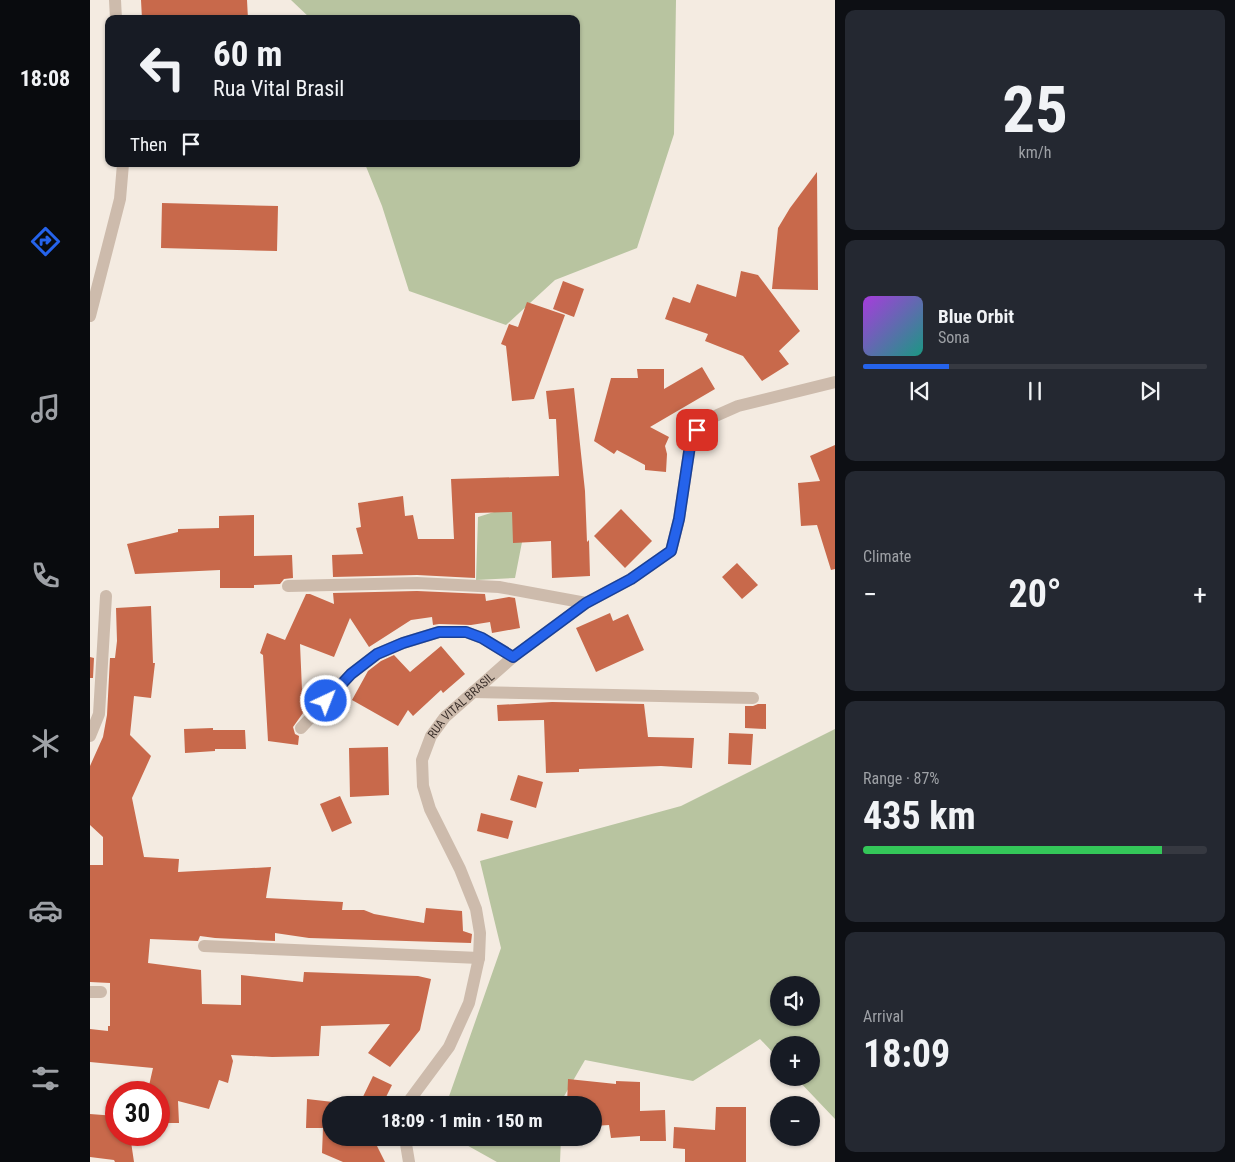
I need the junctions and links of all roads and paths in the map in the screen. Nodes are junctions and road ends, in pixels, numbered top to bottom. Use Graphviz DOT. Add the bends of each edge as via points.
graph roads {
  1 [pos="115,0"];
  2 [pos="116,15"];
  3 [pos="123,167"];
  4 [pos="90,316"];
  5 [pos="835,382"];
  6 [pos="288,586"];
  7 [pos="106,596"];
  8 [pos="586,603"];
  9 [pos="513,657"];
  10 [pos="473,692"];
  11 [pos="753,698"];
  12 [pos="301,728"];
  13 [pos="90,736"];
  14 [pos="204,946"];
  15 [pos="479,958"];
  16 [pos="413,1096"];
  17 [pos="406,1146"];
  18 [pos="409,1162"];
  1 -- 2 [label="street"];
  3 -- 4 [label="street" via="120,199"];
  5 -- 8 [label="street, RUA VITAL BRASIL" via="738,406 704,420 691,439 671,551 631,579"];
  6 -- 8 [label="street" via="416,583 499,587"];
  7 -- 13 [label="street" via="99,714"];
  8 -- 9 [label="street, RUA VITAL BRASIL"];
  9 -- 10 [label="street, RUA VITAL BRASIL"];
  9 -- 12 [label="street" via="466,632 439,632 403,643 377,654 351,674"];
  10 -- 11 [label="street"];
  10 -- 15 [label="street, RUA VITAL BRASIL" via="431,736 422,760 423,786 430,809 476,909"];
  14 -- 15 [label="street"];
  15 -- 16 [label="street, RUA VITAL BRASIL" via="469,1003 448,1047"];
  17 -- 18 [label="street"];
}
